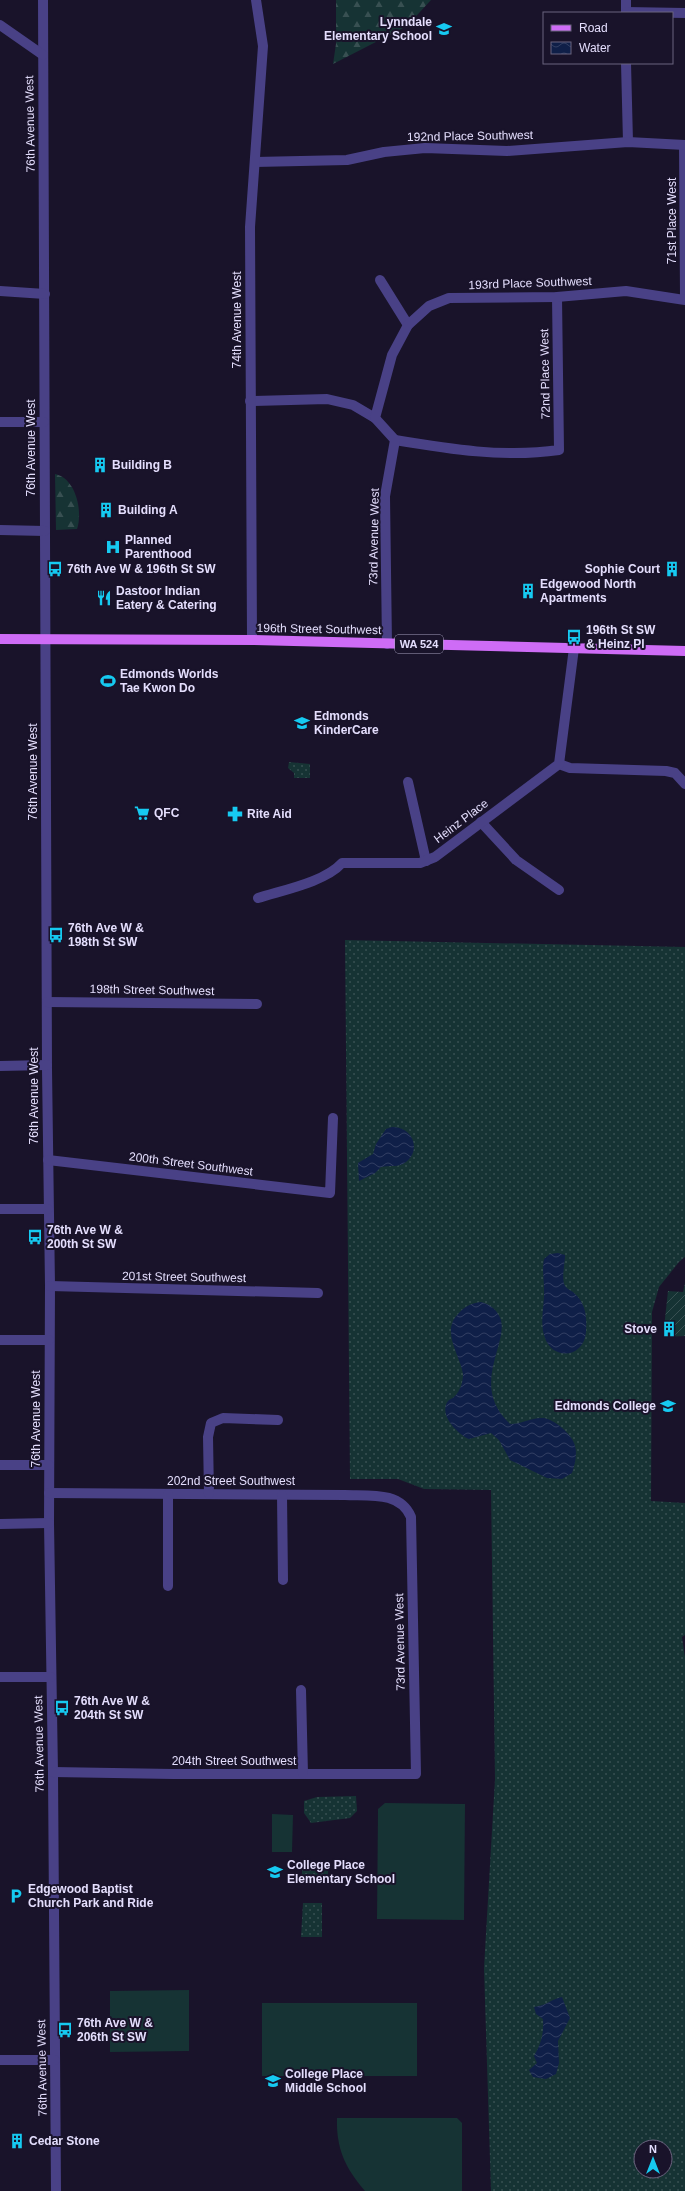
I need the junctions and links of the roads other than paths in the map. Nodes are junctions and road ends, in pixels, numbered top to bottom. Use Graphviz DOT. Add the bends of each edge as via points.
graph roads {
  1 [pos="43,0"];
  2 [pos="256,0"];
  3 [pos="626,0"];
  4 [pos="626,12"];
  5 [pos="673,13"];
  6 [pos="685,13"];
  7 [pos="0,25"];
  8 [pos="43,54"];
  9 [pos="626,64"];
  10 [pos="628,142"];
  11 [pos="685,145"];
  12 [pos="255,162"];
  13 [pos="380,280"];
  14 [pos="0,291"];
  15 [pos="45,294"];
  16 [pos="557,297"];
  17 [pos="685,297"];
  18 [pos="685,300"];
  19 [pos="408,324"];
  20 [pos="250,401"];
  21 [pos="375,418"];
  22 [pos="0,422"];
  23 [pos="44,422"];
  24 [pos="395,440"];
  25 [pos="0,530"];
  26 [pos="45,531"];
  27 [pos="0,639"];
  28 [pos="45,639"];
  29 [pos="252,640"];
  30 [pos="387,644"];
  31 [pos="574,648"];
  32 [pos="685,651"];
  33 [pos="559,764"];
  34 [pos="408,782"];
  35 [pos="685,784"];
  36 [pos="481,822"];
  37 [pos="426,861"];
  38 [pos="559,890"];
  39 [pos="258,898"];
  40 [pos="47,1002"];
  41 [pos="257,1004"];
  42 [pos="0,1066"];
  43 [pos="47,1066"];
  44 [pos="333,1118"];
  45 [pos="48,1160"];
  46 [pos="0,1209"];
  47 [pos="48,1209"];
  48 [pos="50,1286"];
  49 [pos="318,1293"];
  50 [pos="0,1340"];
  51 [pos="49,1340"];
  52 [pos="278,1420"];
  53 [pos="0,1465"];
  54 [pos="49,1465"];
  55 [pos="49,1493"];
  56 [pos="168,1494"];
  57 [pos="209,1494"];
  58 [pos="282,1495"];
  59 [pos="408,1510"];
  60 [pos="48,1523"];
  61 [pos="0,1524"];
  62 [pos="283,1580"];
  63 [pos="168,1586"];
  64 [pos="0,1677"];
  65 [pos="51,1677"];
  66 [pos="301,1690"];
  67 [pos="53,1772"];
  68 [pos="303,1774"];
  69 [pos="416,1774"];
  70 [pos="0,2060"];
  71 [pos="55,2060"];
  72 [pos="56,2191"];
  1 -- 8 [label="street, 76th Avenue West"];
  2 -- 12 [label="street, 74th Avenue West" via="263,46"];
  3 -- 4 [label="street"];
  5 -- 6 [label="street"];
  7 -- 8 [label="street"];
  8 -- 15 [label="street, 76th Avenue West"];
  9 -- 10 [label="street"];
  10 -- 11 [label="street, 192nd Place Southwest"];
  10 -- 12 [label="street, 192nd Place Southwest" via="507,151 425,148 384,152 346,160"];
  11 -- 17 [label="street, 71st Place West"];
  12 -- 20 [label="street, 74th Avenue West" via="250,227"];
  13 -- 19 [label="street"];
  14 -- 15 [label="street"];
  15 -- 23 [label="street, 76th Avenue West"];
  16 -- 18 [label="street, 193rd Place Southwest" via="626,291"];
  16 -- 19 [label="street, 193rd Place Southwest" via="449,298 429,306"];
  16 -- 24 [label="street, 72nd Place West" via="558,450 537,453 453,450"];
  19 -- 21 [label="street" via="392,355"];
  20 -- 21 [label="street" via="327,399 353,405"];
  20 -- 29 [label="street, 74th Avenue West"];
  21 -- 24 [label="street"];
  22 -- 23 [label="street"];
  23 -- 26 [label="street, 76th Avenue West"];
  24 -- 30 [label="street, 73rd Avenue West" via="385,496"];
  25 -- 26 [label="street"];
  26 -- 28 [label="street, 76th Avenue West"];
  27 -- 28 [label="main road, 196th Street Southwest / WA 524"];
  28 -- 29 [label="main road, 196th Street Southwest / WA 524"];
  28 -- 40 [label="street, 76th Avenue West"];
  29 -- 30 [label="main road, 196th Street Southwest / WA 524"];
  30 -- 31 [label="main road, 196th Street Southwest / WA 524"];
  31 -- 32 [label="main road, 196th Street Southwest / WA 524"];
  31 -- 33 [label="street"];
  33 -- 35 [label="street" via="570,768 661,770 678,775"];
  33 -- 36 [label="street, Heinz Place"];
  34 -- 37 [label="street"];
  36 -- 37 [label="street, Heinz Place"];
  36 -- 38 [label="street" via="516,860"];
  37 -- 39 [label="street, Heinz Place" via="342,863 334,872"];
  40 -- 41 [label="street, 198th Street Southwest"];
  40 -- 43 [label="street, 76th Avenue West"];
  42 -- 43 [label="street"];
  43 -- 45 [label="street, 76th Avenue West"];
  44 -- 45 [label="street, 200th Street Southwest" via="330,1193"];
  45 -- 47 [label="street, 76th Avenue West"];
  46 -- 47 [label="street"];
  47 -- 48 [label="street, 76th Avenue West"];
  48 -- 49 [label="street, 201st Street Southwest"];
  48 -- 51 [label="street, 76th Avenue West"];
  50 -- 51 [label="street"];
  51 -- 54 [label="street, 76th Avenue West"];
  52 -- 57 [label="street" via="223,1418 211,1424 208,1437"];
  53 -- 54 [label="street"];
  54 -- 55 [label="street, 76th Avenue West"];
  55 -- 56 [label="street, 202nd Street Southwest"];
  55 -- 60 [label="street, 76th Avenue West"];
  56 -- 57 [label="street, 202nd Street Southwest"];
  56 -- 63 [label="street"];
  57 -- 58 [label="street, 202nd Street Southwest"];
  58 -- 59 [label="street, 202nd Street Southwest" via="388,1497 401,1502"];
  58 -- 62 [label="street"];
  59 -- 69 [label="street, 73rd Avenue West" via="411,1517"];
  60 -- 61 [label="street"];
  60 -- 65 [label="street, 76th Avenue West"];
  64 -- 65 [label="street"];
  65 -- 67 [label="street, 76th Avenue West"];
  66 -- 68 [label="street"];
  67 -- 68 [label="street, 204th Street Southwest"];
  67 -- 71 [label="street, 76th Avenue West"];
  68 -- 69 [label="street, 204th Street Southwest"];
  70 -- 71 [label="street"];
  71 -- 72 [label="street, 76th Avenue West"];
}
